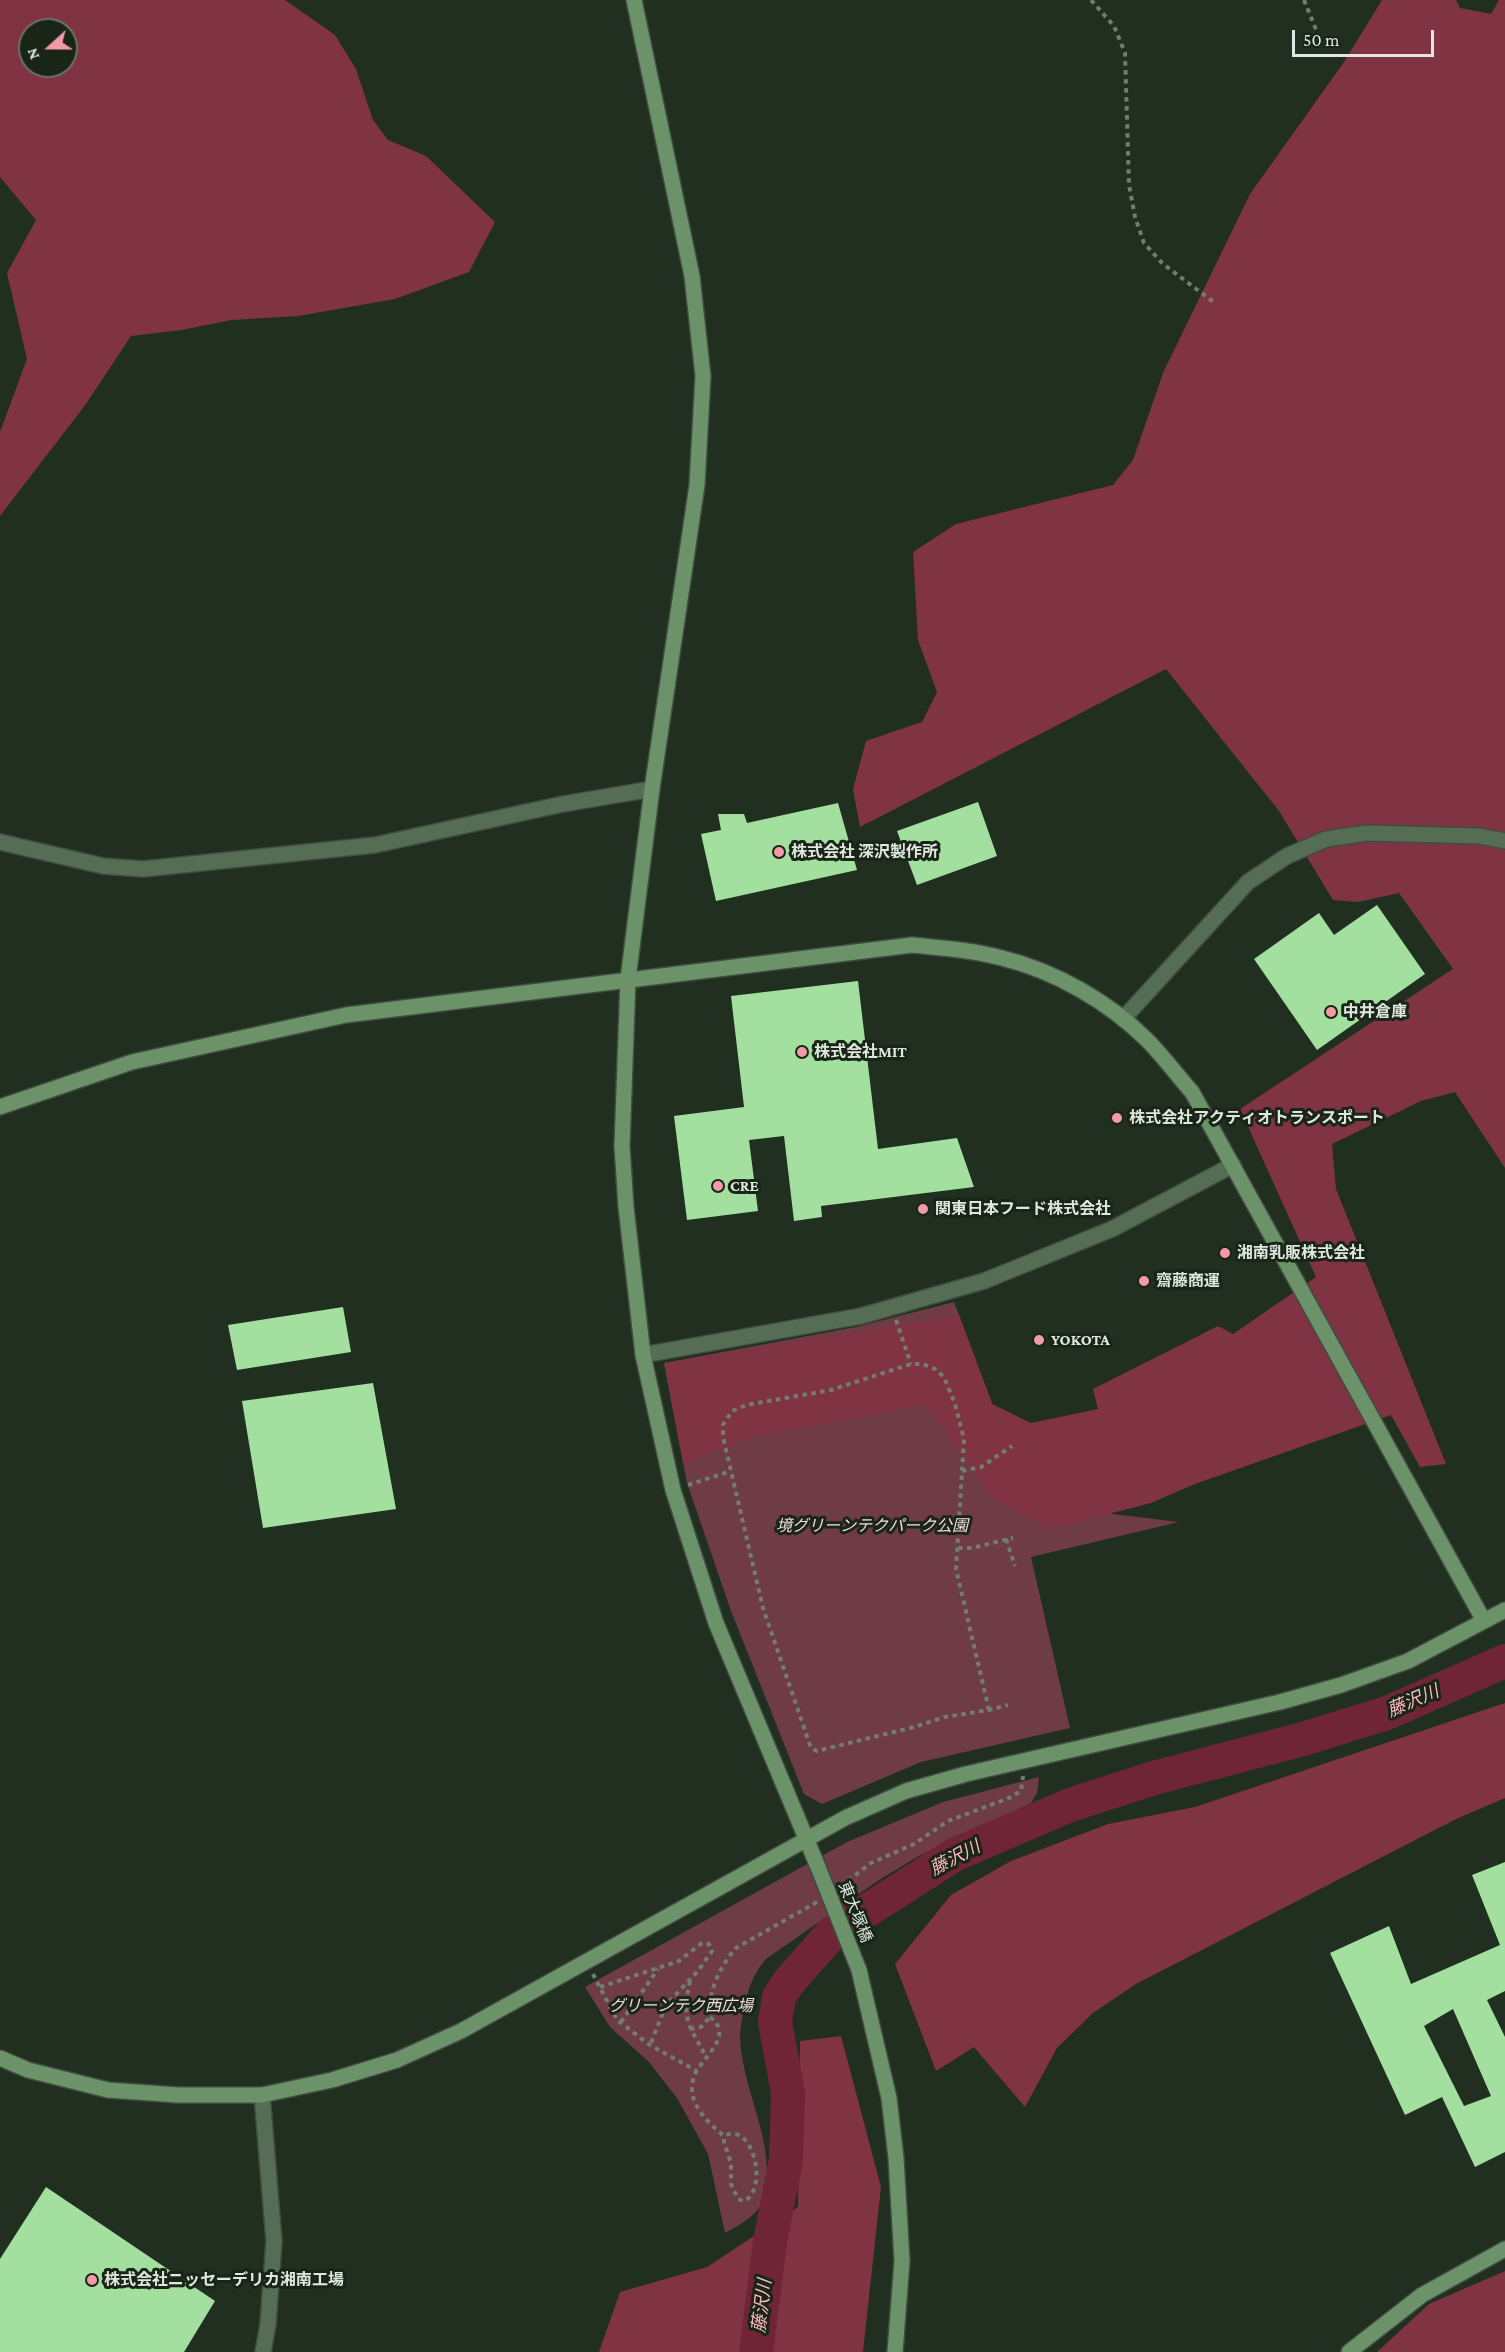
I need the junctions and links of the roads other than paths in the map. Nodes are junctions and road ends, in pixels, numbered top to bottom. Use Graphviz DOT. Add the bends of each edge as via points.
graph roads {
  1 [pos="634,0"];
  2 [pos="652,789"];
  3 [pos="1505,841"];
  4 [pos="0,842"];
  5 [pos="628,979"];
  6 [pos="1123,1019"];
  7 [pos="0,1107"];
  8 [pos="1233,1165"];
  9 [pos="643,1355"];
  10 [pos="1505,1610"];
  11 [pos="1484,1621"];
  12 [pos="808,1841"];
  13 [pos="0,2058"];
  14 [pos="262,2096"];
  15 [pos="1505,2250"];
  16 [pos="263,2352"];
  17 [pos="895,2352"];
  18 [pos="1349,2352"];
  1 -- 2 [label="street, 東大塚橋" via="692,276 703,376 697,485"];
  2 -- 4 [label="street" via="375,844 143,868 103,866"];
  2 -- 5 [label="street, 東大塚橋"];
  3 -- 6 [label="street" via="1479,836 1368,833 1326,839 1287,856 1248,882"];
  5 -- 6 [label="street" via="912,945 1003,958 1065,981"];
  5 -- 7 [label="street" via="346,1015 132,1062"];
  5 -- 9 [label="street, 東大塚橋" via="622,1146"];
  6 -- 8 [label="street" via="1148,1041 1192,1092"];
  8 -- 9 [label="street" via="1112,1229 984,1281 861,1316"];
  8 -- 11 [label="street"];
  9 -- 12 [label="street, 東大塚橋" via="673,1490 716,1623"];
  10 -- 11 [label="street"];
  11 -- 12 [label="street" via="1408,1661 1341,1685 906,1791 845,1818"];
  12 -- 14 [label="street" via="461,2031 397,2060"];
  12 -- 17 [label="street, 東大塚橋, bridge" via="859,1970 889,2098 903,2261"];
  13 -- 14 [label="street" via="28,2070 108,2090"];
  14 -- 16 [label="street" via="274,2241"];
  15 -- 18 [label="street" via="1422,2295"];
}
